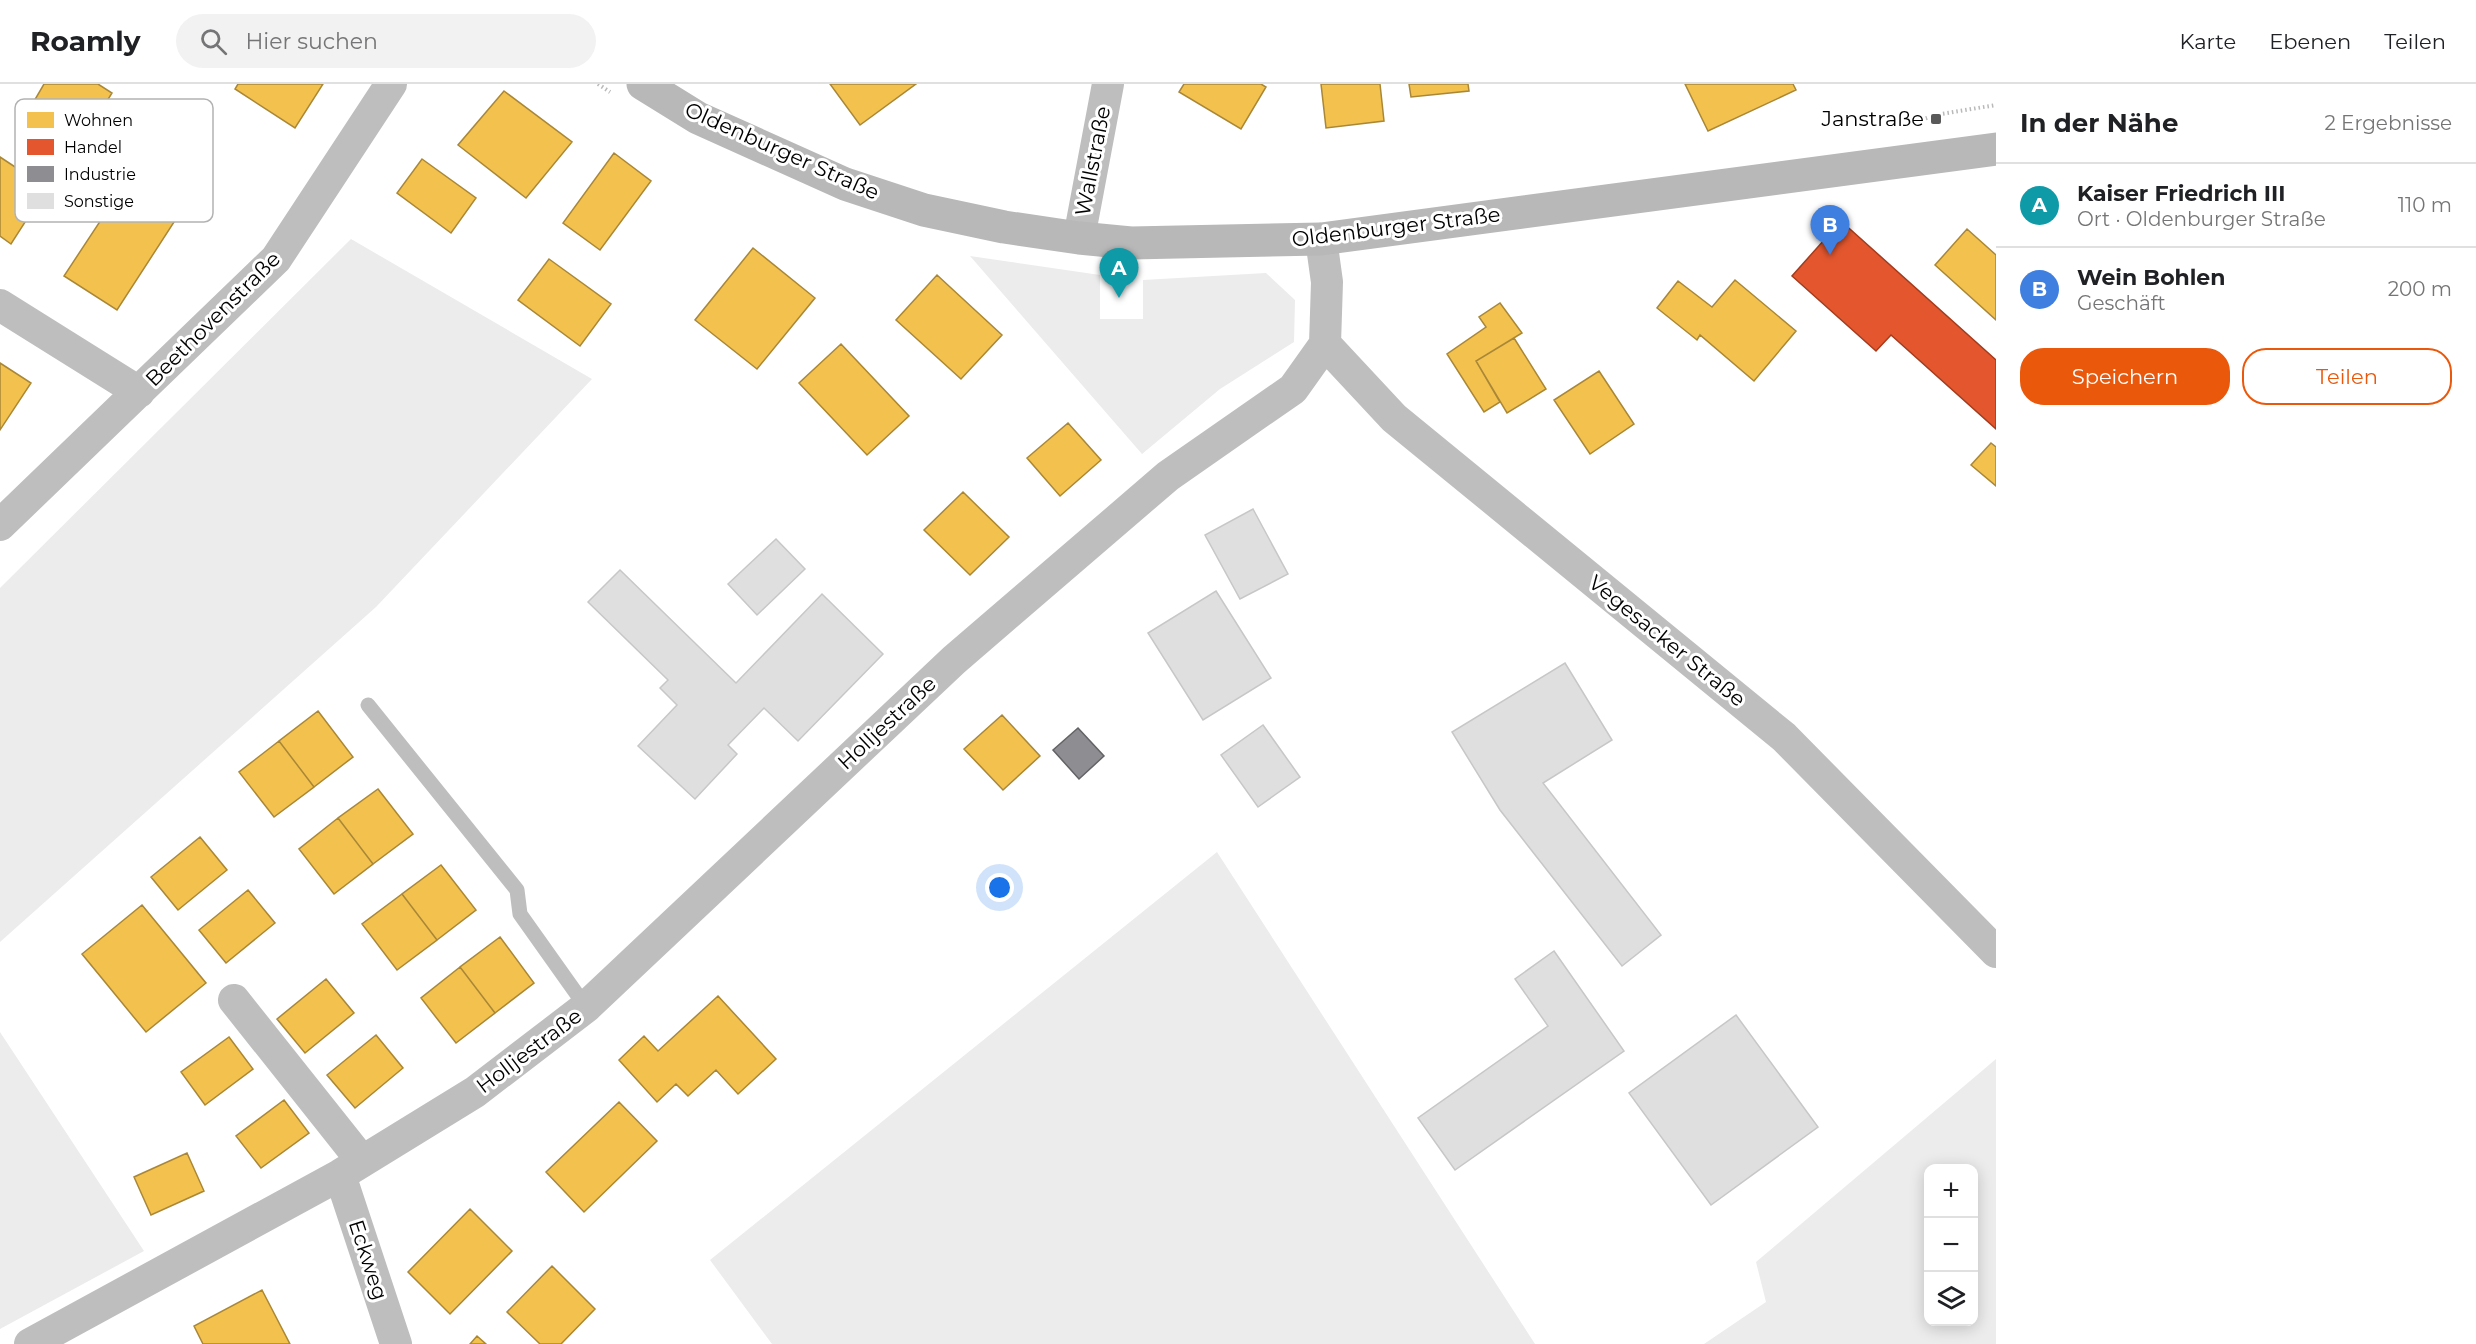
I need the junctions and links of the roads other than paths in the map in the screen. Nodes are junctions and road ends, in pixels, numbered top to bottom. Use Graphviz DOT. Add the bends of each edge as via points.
graph roads {
  1 [pos="391,84"];
  2 [pos="643,84"];
  3 [pos="1108,84"];
  4 [pos="1996,148"];
  5 [pos="1079,238"];
  6 [pos="1321,239"];
  7 [pos="0,305"];
  8 [pos="1325,344"];
  9 [pos="139,392"];
  10 [pos="0,525"];
  11 [pos="368,705"];
  12 [pos="1996,952"];
  13 [pos="234,1000"];
  14 [pos="586,1008"];
  15 [pos="351,1168"];
  16 [pos="30,1344"];
  17 [pos="396,1344"];
  1 -- 9 [label="street, Beethovenstraße" via="276,259"];
  2 -- 5 [label="main road, Oldenburger Straße" via="698,118 845,184 924,210"];
  3 -- 5 [label="street, Wallstraße"];
  4 -- 6 [label="main road, Oldenburger Straße"];
  5 -- 6 [label="main road, Oldenburger Straße" via="1131,243"];
  6 -- 8 [label="street" via="1326,282"];
  7 -- 9 [label="street"];
  8 -- 12 [label="street, Vegesacker Straße" via="1394,418 1784,737"];
  8 -- 14 [label="street, Holljestraße" via="1293,389 1168,476 954,660"];
  9 -- 10 [label="street, Beethovenstraße"];
  11 -- 14 [label="lane" via="517,890 520,914"];
  13 -- 15 [label="street"];
  14 -- 15 [label="street, Holljestraße" via="475,1092"];
  15 -- 16 [label="street, Holljestraße"];
  15 -- 17 [label="street, Eckweg"];
}
